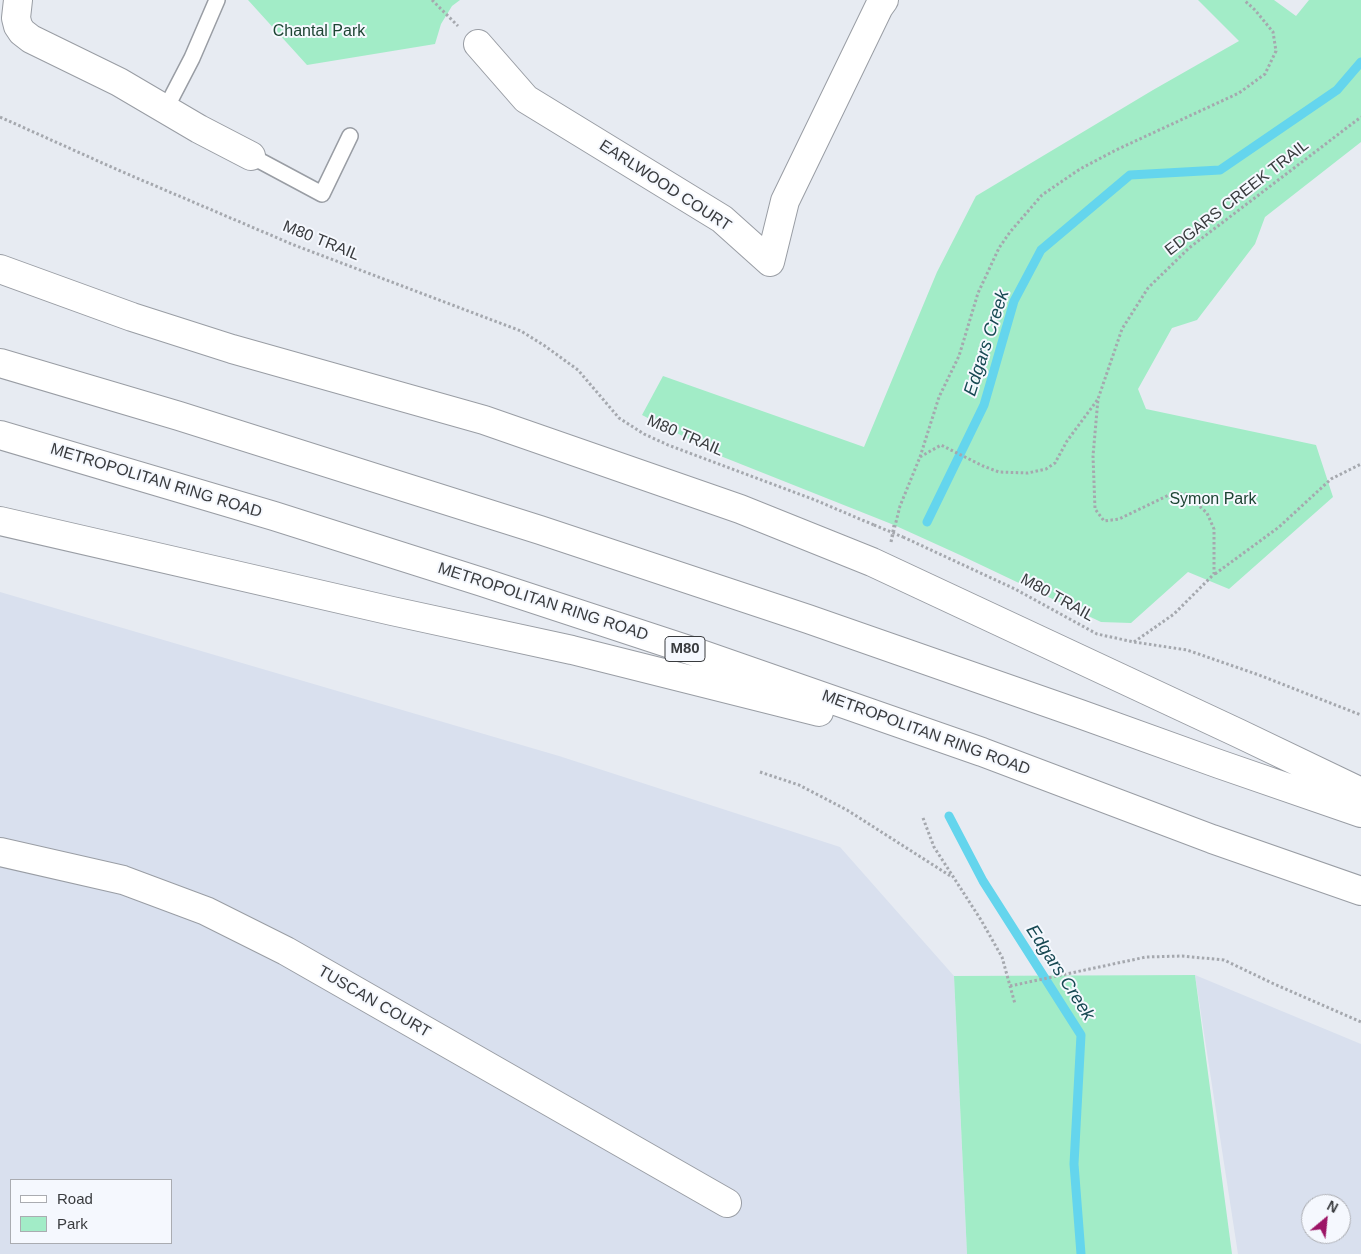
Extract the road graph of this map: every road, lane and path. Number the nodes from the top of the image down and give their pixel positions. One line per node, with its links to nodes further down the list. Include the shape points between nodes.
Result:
1 (18, 0): 7 (main road, via 18,26 31,39 119,82)
2 (217, 0): 7 (lane)
3 (432, 0): 6 (path)
4 (884, 0): 6 (main road, EARLWOOD COURT, via 785,201 770,262 722,219 526,99)
5 (1244, 0): 16 (path, via 1273,32 1276,51 1265,74 1239,93 1080,169 1042,195 999,248 978,294 959,356 939,398)
6 (478, 44)
7 (166, 110): 11 (main road)
8 (0, 117): 21 (path, M80 TRAIL, bridge, via 294,244 521,331 578,370 619,418 644,434 903,537 1015,589 1097,634)
9 (1361, 117): 14 (path, EDGARS CREEK TRAIL, via 1189,248 1148,288 1122,329)
10 (350, 136): 11 (lane, via 322,194)
11 (251, 156)
12 (0, 269): 25 (main road, via 232,349 484,420 740,509 872,562)
13 (0, 363): 26 (main road, via 540,530 808,619)
14 (1098, 399): 16 (path, via 1055,463 1046,469 1028,473 999,472 941,445); 20 (path, EDGARS CREEK TRAIL, via 1093,456 1095,509 1104,521 1119,519 1171,494 1186,494 1207,513 1214,529)
15 (0, 435): 23 (main road, METROPOLITAN RING ROAD / M80, via 463,576 702,654)
16 (920, 457): 19 (path, via 900,506 890,545)
17 (1361, 464): 20 (path, via 1331,479 1279,527)
18 (0, 521): 23 (main road, via 572,650)
19 (894, 526)
20 (1214, 574): 21 (path, via 1174,614)
21 (1134, 642): 22 (path, M80 TRAIL, via 1187,650 1259,674)
22 (1361, 715)
23 (982, 752): 30 (main road, METROPOLITAN RING ROAD / M80)
24 (760, 772): 29 (path, via 799,785 847,810)
25 (1361, 792)
26 (1361, 813)
27 (922, 818): 29 (path)
28 (0, 852): 34 (main road, TUSCAN COURT, via 123,880 206,911 286,952)
29 (952, 877): 31 (path, via 1002,957)
30 (1361, 891)
31 (1010, 986): 32 (path); 33 (path, via 1146,956 1224,960)
32 (1016, 1004)
33 (1361, 1022)
34 (727, 1203)

